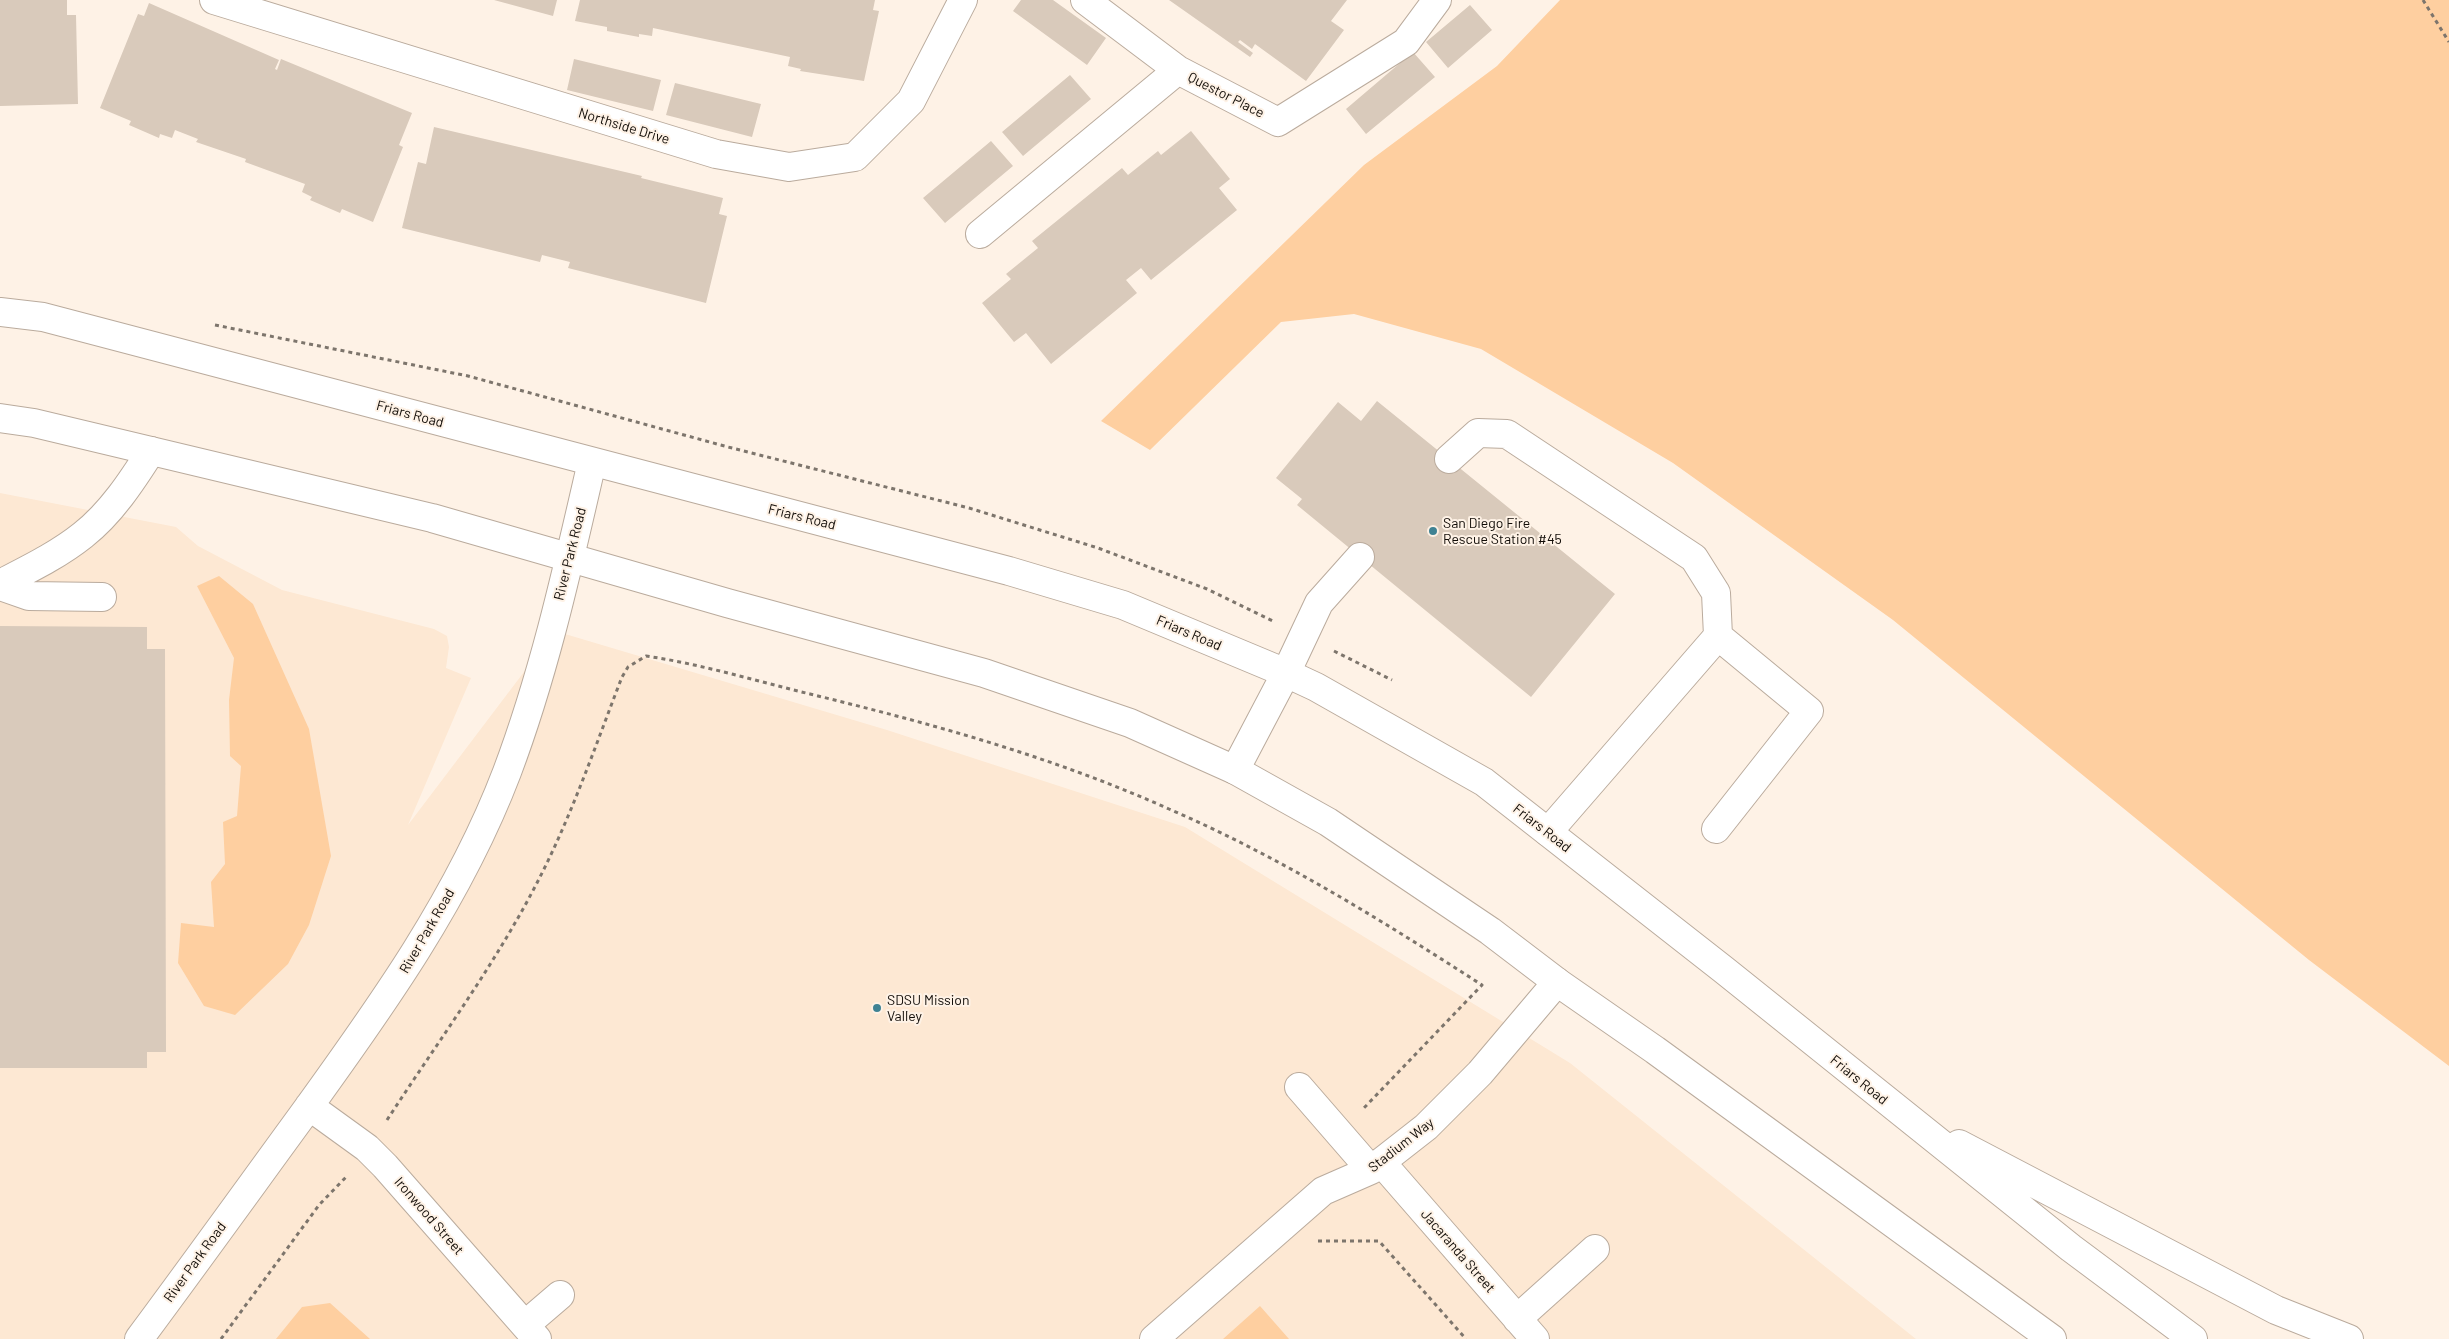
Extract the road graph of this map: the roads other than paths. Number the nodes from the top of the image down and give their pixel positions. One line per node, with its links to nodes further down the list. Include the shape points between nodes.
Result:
1 (214, 0): 2 (main road, Northside Drive, via 716,154 789,168 855,157 911,101)
2 (963, 0)
3 (1085, 0): 5 (main road, Questor Place)
4 (1437, 0): 5 (main road, Questor Place, via 1406,42 1278,122)
5 (1178, 70): 6 (main road)
6 (980, 234)
7 (0, 312): 11 (main road, Friars Road, via 43,317)
8 (0, 418): 9 (main road)
9 (151, 451): 13 (main road, via 432,518); 14 (main road, via 127,489 84,534 45,561)
10 (1450, 459): 16 (main road, via 1478,433 1507,434 1694,558 1716,593)
11 (592, 462): 13 (main road, River Park Road); 17 (main road, Friars Road, via 1009,570 1123,606)
12 (1360, 557): 17 (main road, via 1319,603)
13 (570, 558): 18 (main road, via 984,673 1130,722); 23 (main road, River Park Road, via 540,675 506,773 475,844 443,907 409,963)
14 (0, 585): 15 (main road, via 29,596)
15 (102, 597)
16 (1718, 636): 19 (main road, via 1809,711); 20 (main road)
17 (1286, 673): 18 (main road); 20 (main road, Friars Road, via 1484,782)
18 (1234, 770): 21 (main road, via 1328,822 1490,931)
19 (1716, 828)
20 (1548, 832): 24 (main road, Friars Road)
21 (1556, 982): 25 (main road, Stadium Way, via 1449,1106); 33 (main road, via 1655,1050)
22 (1299, 1087): 25 (main road, Jacaranda Street, via 1338,1132)
23 (309, 1106): 29 (main road, Ironwood Street, via 367,1148 385,1166); 30 (main road, River Park Road)
24 (1900, 1113): 34 (main road, Friars Road); 35 (main road, via 2276,1310)
25 (1376, 1166): 28 (main road, Jacaranda Street); 31 (main road, Stadium Way, via 1323,1191)
26 (1594, 1249): 28 (main road)
27 (560, 1294): 29 (main road)
28 (1517, 1319): 32 (main road, Jacaranda Street)
29 (531, 1332)
30 (139, 1339)
31 (1154, 1339)
32 (1535, 1339)
33 (2052, 1339)
34 (2193, 1339)
35 (2349, 1339)

